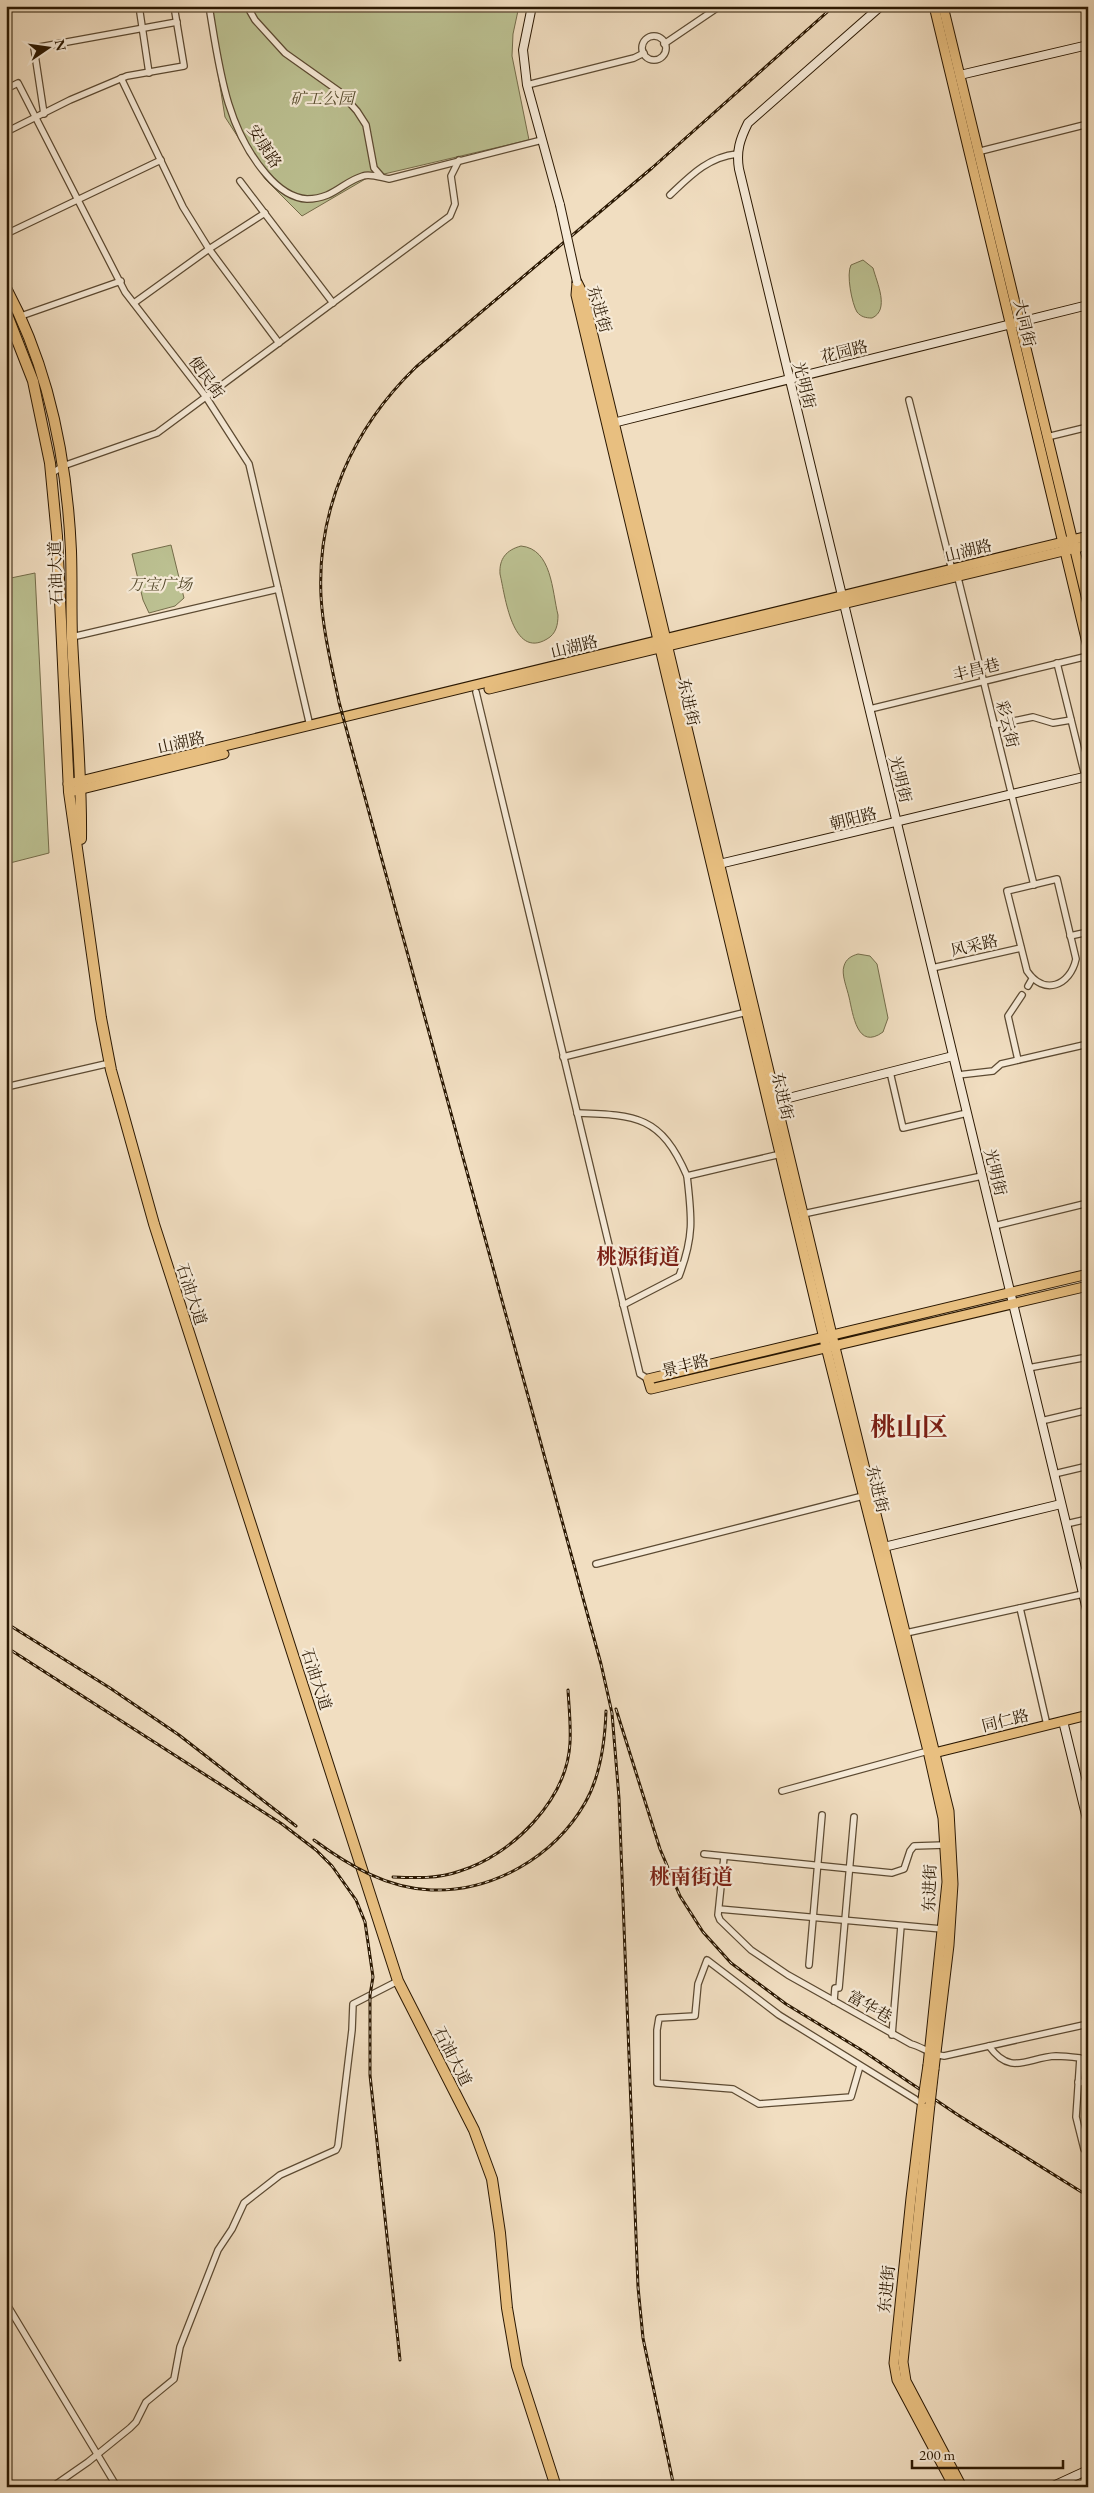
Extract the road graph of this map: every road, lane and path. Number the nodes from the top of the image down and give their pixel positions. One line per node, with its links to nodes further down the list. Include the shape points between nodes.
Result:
1 (139, 6): 11 (street)
2 (174, 6): 10 (street)
3 (209, 6): 30 (street, 安康路, via 228,106 240,136 261,169 284,192 318,199)
4 (247, 6): 29 (street, via 255,20 285,53 340,92 357,111 366,125)
5 (532, 6): 18 (main road, via 522,50)
6 (720, 6): 12 (street)
7 (881, 6): 26 (main road, via 748,123)
8 (934, 6): 47 (main road, 大同街)
9 (943, 6): 16 (main road, 大同街)
10 (177, 22): 11 (street); 15 (street, via 184,66)
11 (142, 28): 15 (street); 20 (street, via 34,48)
12 (664, 44): 14 (street, via 658,37 650,37 643,46); 14 (street, via 666,50 660,59 652,60)
13 (1088, 45): 16 (main road)
14 (644, 53): 18 (street)
15 (150, 73): 17 (street)
16 (960, 75): 25 (main road, 大同街)
17 (121, 78): 20 (street); 27 (street)
18 (527, 85): 24 (main road)
19 (6, 89): 21 (street, 便民街, via 18,83)
20 (44, 114): 21 (street)
21 (36, 117): 23 (street); 34 (street, 便民街)
22 (1088, 124): 25 (street)
23 (6, 132)
24 (542, 140): 28 (street); 39 (main road, bridge)
25 (977, 152): 46 (main road, 大同街)
26 (737, 154): 33 (street, via 723,155 696,169); 49 (main road, 光明街)
27 (161, 160): 34 (street); 37 (street, via 183,207)
28 (459, 160): 31 (street); 41 (street, via 450,176 455,204 450,216)
29 (374, 168): 30 (street, 安康路); 31 (street)
30 (364, 175): 31 (street)
31 (382, 178)
32 (240, 182): 35 (street)
33 (670, 195)
34 (78, 200): 36 (street); 38 (street, 便民街)
35 (265, 213): 37 (street); 41 (street)
36 (6, 234)
37 (209, 249): 42 (street); 48 (street)
38 (121, 281): 42 (street, 便民街); 45 (street)
39 (577, 282): 52 (main road, 东进街)
40 (6, 288): 45 (highway, 石油大道)
41 (333, 302): 48 (street)
42 (134, 304): 50 (street, 便民街)
43 (1088, 305): 46 (main road, 花园路)
44 (6, 312): 56 (highway, 石油大道, via 33,381)
45 (21, 316): 55 (highway, 石油大道, via 56,426)
46 (1019, 322): 47 (main road, 花园路); 54 (main road, 大同街)
47 (1009, 324): 49 (main road, 花园路); 60 (main road, 大同街)
48 (279, 343): 50 (street)
49 (790, 379): 52 (main road, 花园路); 63 (main road, 光明街)
50 (206, 397): 55 (street, via 156,434); 62 (street, 便民街, via 249,464)
51 (910, 400): 61 (street, 彩云街)
52 (610, 423): 66 (main road, 东进街)
53 (1088, 427): 54 (street)
54 (1047, 437): 58 (main road, 大同街)
55 (63, 466): 56 (street); 65 (highway, 石油大道, via 71,550)
56 (51, 474): 78 (highway, 石油大道)
57 (1088, 536): 58 (main road, 山湖路)
58 (1074, 544): 59 (main road, 山湖路); 60 (main road, 山湖路); 64 (main road, 大同街)
59 (1088, 545)
60 (1063, 546): 61 (main road, 山湖路); 67 (main road, 大同街)
61 (955, 572): 63 (main road, 山湖路); 70 (street, 彩云街)
62 (278, 589): 65 (street); 75 (street, 便民街)
63 (844, 600): 66 (main road, 山湖路); 72 (main road, 光明街)
64 (1088, 604)
65 (72, 637): 77 (highway, 石油大道)
66 (663, 643): 71 (main road, 山湖路); 75 (main road, 山湖路); 81 (main road, 东进街)
67 (1088, 647)
68 (1088, 656): 69 (street, 丰昌巷)
69 (1057, 664): 70 (street, 丰昌巷); 73 (street)
70 (984, 681): 72 (street, 丰昌巷); 74 (street, 彩云街)
71 (476, 692): 77 (main road, 山湖路); 94 (street)
72 (870, 709): 80 (main road, 光明街)
73 (1071, 720): 74 (street, via 1054,724 1033,717); 76 (street)
74 (994, 725): 79 (street, 彩云街)
75 (310, 727): 77 (main road, 山湖路)
76 (1086, 776): 79 (main road, 朝阳路)
77 (80, 785): 78 (main road, 山湖路); 82 (highway, 石油大道)
78 (69, 788): 82 (highway, 石油大道)
79 (1011, 794): 80 (main road, 朝阳路); 83 (street, 彩云街)
80 (897, 822): 81 (main road, 朝阳路); 87 (main road, 光明街)
81 (716, 865): 91 (main road, 东进街); 100 (main road, 东进街)
82 (81, 867): 96 (highway, 石油大道, via 99,1008)
83 (1034, 885): 85 (street, via 1057,879); 86 (street, via 1007,891)
84 (1088, 932): 85 (street)
85 (1070, 936): 88 (street, via 1076,959 1068,979 1049,985)
86 (1021, 948): 87 (street, 风采路); 88 (street)
87 (932, 968): 93 (main road, 光明街)
88 (1032, 979): 89 (street)
89 (1028, 986)
90 (1022, 995): 95 (street, via 1008,1016)
91 (747, 1012): 94 (street); 103 (main road, 东进街)
92 (1088, 1044): 95 (street)
93 (953, 1056): 97 (main road); 98 (main road, 光明街)
94 (563, 1057): 101 (street)
95 (1018, 1060): 98 (street, via 1001,1064 992,1071)
96 (110, 1063): 99 (street); 153 (highway, 石油大道, via 154,1224)
97 (890, 1072): 100 (main road); 102 (street, via 903,1128)
98 (958, 1075): 102 (main road, 光明街)
99 (6, 1086)
100 (776, 1101): 107 (main road, 东进街)
101 (577, 1112): 104 (street, via 624,1115 656,1129 671,1143); 112 (street)
102 (967, 1113): 105 (main road, 光明街)
103 (781, 1154): 104 (street); 113 (main road, 东进街)
104 (687, 1176): 112 (street, via 691,1236 679,1276)
105 (982, 1176): 107 (street); 108 (main road, 光明街)
106 (1088, 1203): 108 (street)
107 (803, 1214): 113 (main road, 东进街)
108 (994, 1226): 111 (main road, 光明街)
109 (1088, 1274): 111 (main road, 景丰路)
110 (1088, 1286): 111 (main road, 景丰路)
111 (1012, 1298): 113 (main road, 景丰路); 115 (main road, 光明街)
112 (623, 1305): 116 (street, via 640,1374)
113 (829, 1341): 116 (main road, 景丰路); 121 (main road, 东进街)
114 (1088, 1357): 115 (street)
115 (1028, 1368): 118 (main road, 光明街)
116 (648, 1379)
117 (1088, 1410): 118 (street)
118 (1041, 1421): 120 (main road, 光明街)
119 (1088, 1466): 120 (street)
120 (1054, 1474): 122 (main road, 光明街)
121 (868, 1494): 125 (main road, 东进街); 126 (street); 137 (main road, 东进街)
122 (1061, 1504): 124 (main road, 光明街); 125 (main road)
123 (1088, 1519): 124 (street)
124 (1066, 1524): 128 (main road, 光明街)
125 (884, 1547): 132 (main road, 东进街)
126 (596, 1564)
127 (1088, 1571): 128 (street)
128 (1078, 1573): 129 (main road, 光明街)
129 (1083, 1594): 130 (street); 131 (main road, 光明街)
130 (1020, 1608): 132 (street); 136 (street)
131 (1088, 1614)
132 (906, 1633): 137 (main road, 东进街)
133 (1088, 1715): 135 (main road, 同仁路)
134 (1088, 1719): 135 (main road, 同仁路)
135 (1063, 1723): 136 (main road, 同仁路); 137 (main road, 同仁路); 141 (main road)
136 (1047, 1725): 137 (main road, 同仁路)
137 (932, 1754): 138 (street); 142 (main road, 东进街); 158 (main road, 东进街, via 949,1811 953,1884 949,1945)
138 (782, 1791)
139 (822, 1816): 145 (street)
140 (854, 1817): 146 (street)
141 (1088, 1823)
142 (945, 1845): 146 (street, via 914,1846 907,1864 899,1872); 151 (main road, 东进街, via 947,1882)
143 (704, 1854): 144 (street)
144 (724, 1857): 145 (street); 147 (street)
145 (818, 1866): 146 (street); 148 (street)
146 (849, 1868): 149 (street)
147 (719, 1909): 148 (street); 154 (street, 富华巷, via 720,1920 751,1950)
148 (813, 1918): 149 (street); 152 (street)
149 (845, 1921): 150 (street); 154 (street, via 839,1988 836,1988)
150 (901, 1926): 151 (street); 156 (street)
151 (942, 1929): 158 (main road, 东进街)
152 (809, 1966)
153 (398, 1981): 165 (street, via 353,2004 336,2150 280,2175 244,2203 218,2250 180,2347 174,2379 146,2402 130,2428); 170 (highway, 石油大道, via 474,2130 492,2179 517,2366)
154 (834, 2001): 156 (street, 富华巷)
155 (1088, 2024): 157 (street)
156 (892, 2034): 158 (street, 富华巷)
157 (989, 2046): 158 (street, via 944,2056); 160 (street, via 1008,2063 1022,2064 1055,2056 1080,2058)
158 (933, 2053): 162 (main road, 东进街, bridge)
159 (860, 2066): 159 (street, via 779,2014 707,1960 698,1984 695,2016 659,2018 657,2084 733,2089 759,2104 852,2097); 162 (street)
160 (1078, 2082): 161 (street); 163 (street, via 1076,2117)
161 (1088, 2083)
162 (925, 2102): 167 (main road, 东进街, via 903,2362 906,2381)
163 (1084, 2149)
164 (6, 2303): 165 (street)
165 (96, 2455): 168 (street); 169 (street)
166 (1088, 2470): 171 (main road)
167 (954, 2486)
168 (52, 2487)
169 (117, 2487)
170 (556, 2487)
171 (1051, 2487)

